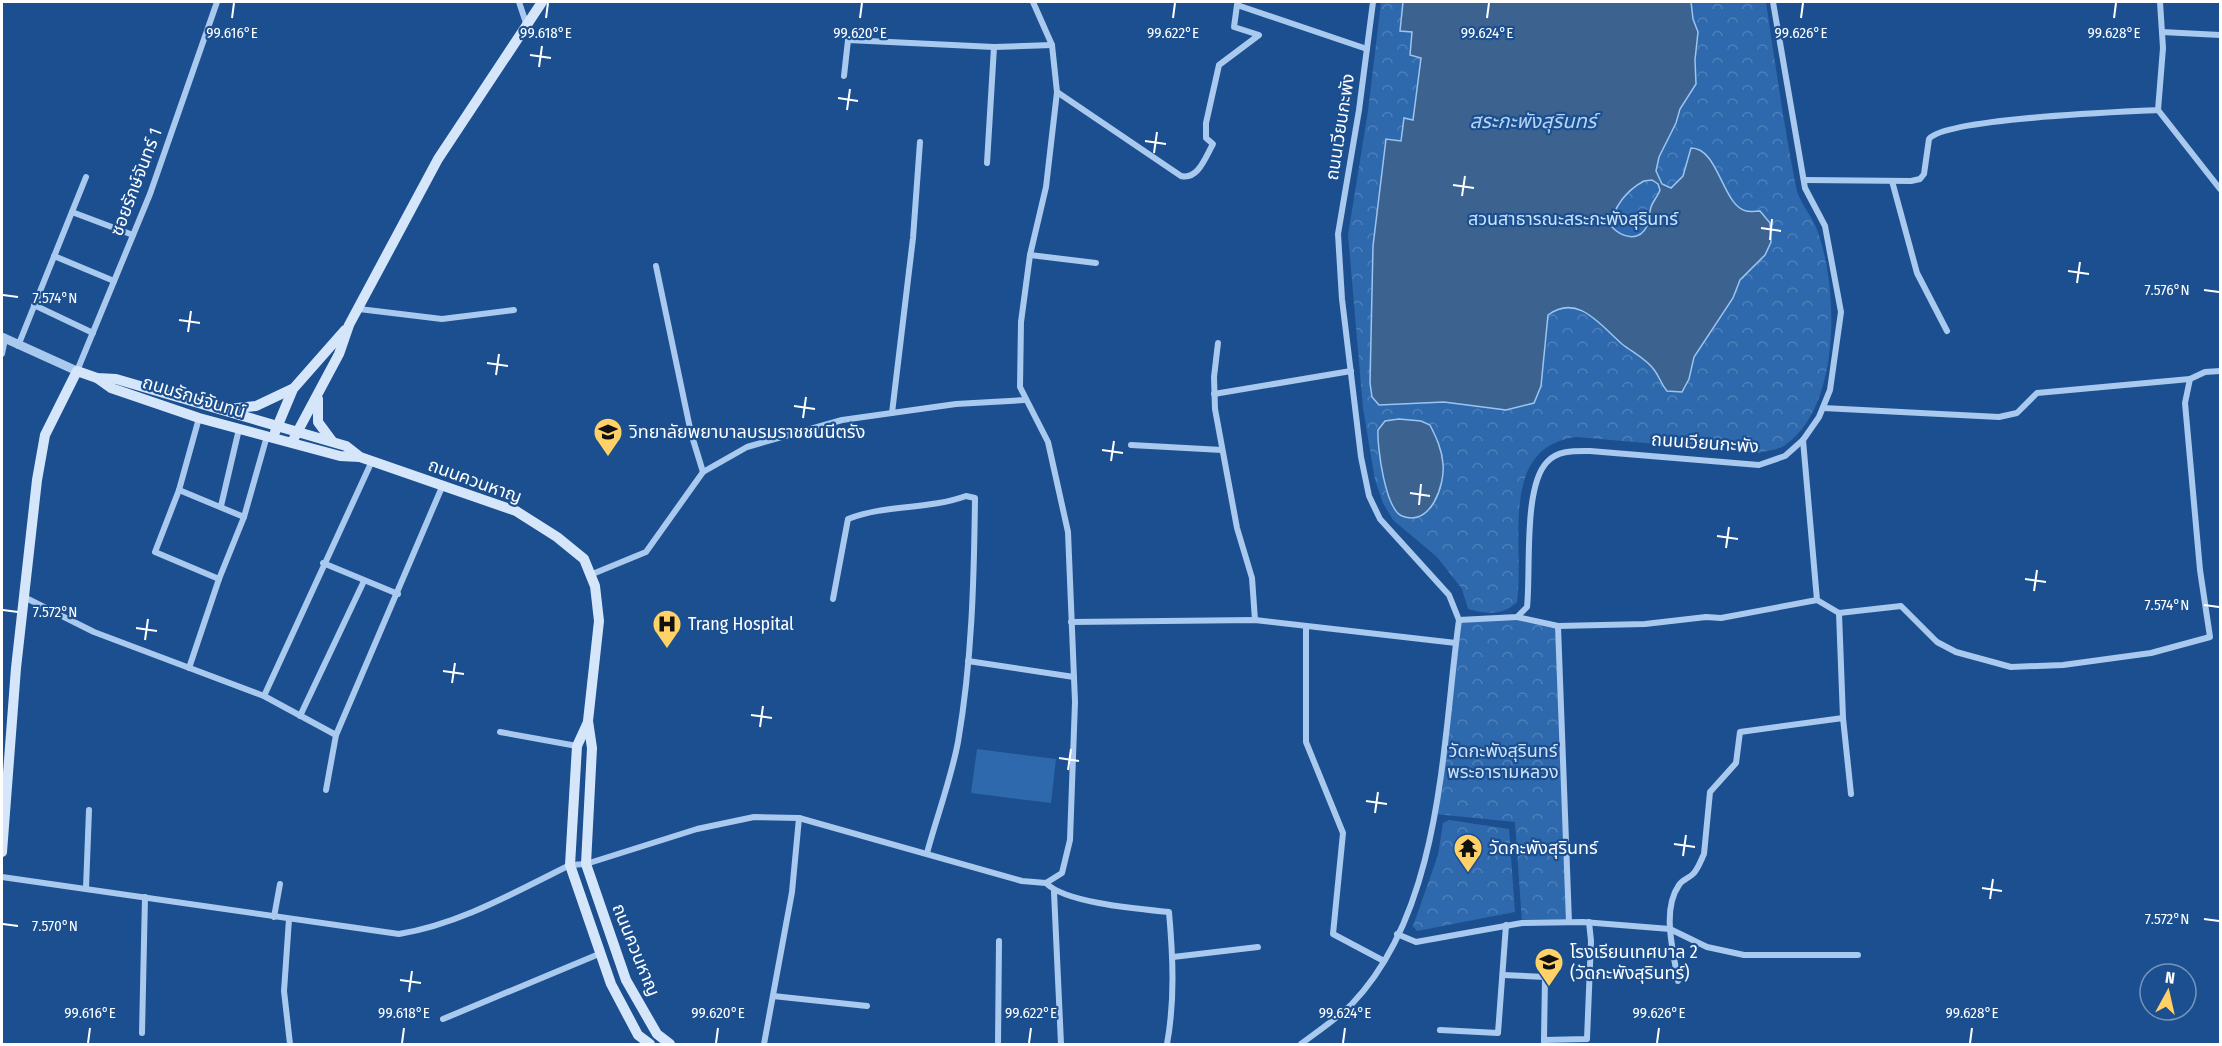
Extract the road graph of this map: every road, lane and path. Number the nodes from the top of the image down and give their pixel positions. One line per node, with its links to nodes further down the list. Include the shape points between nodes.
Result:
1 (216, 2): 25 (street, ซอยรักษ์จันทร์ 1)
2 (519, 2): 9 (street)
3 (542, 2): 9 (main road)
4 (1033, 2): 12 (street)
5 (1373, 2): 14 (street, ถนนเวียนกะพัง)
6 (1773, 2): 21 (street, ถนนเวียนกะพัง)
7 (2160, 2): 10 (street)
8 (1237, 3): 14 (street); 16 (street, via 1234,27 1259,35 1219,65 1206,123 1206,138 1213,144 1194,176 1181,176)
9 (527, 26): 32 (main road, via 438,159)
10 (2162, 32): 11 (street); 17 (street)
11 (2220, 34)
12 (1052, 45): 13 (street); 16 (street)
13 (994, 47): 15 (street, via 848,40); 19 (street)
14 (1367, 50): 42 (street, ถนนเวียนกะพัง, via 1338,234)
15 (844, 76)
16 (1058, 92): 26 (street, via 1046,187)
17 (2158, 110): 22 (street, via 1974,124 1937,132 1929,139 1920,179); 23 (street)
18 (920, 142): 52 (street)
19 (987, 163)
20 (86, 177): 24 (street)
21 (1804, 180): 22 (street); 51 (street, ถนนเวียนกะพัง, via 1809,200 1825,226 1841,312 1830,390)
22 (1892, 181): 35 (street, via 1917,273)
23 (2220, 189)
24 (72, 212): 25 (street); 27 (street)
25 (133, 235): 30 (street, ซอยรักษ์จันทร์ 1)
26 (1030, 255): 28 (street); 49 (street, via 1021,322 1020,387)
27 (54, 256): 30 (street); 31 (street)
28 (1096, 263)
29 (656, 267): 65 (street)
30 (114, 281): 36 (street, ซอยรักษ์จันทร์ 1)
31 (34, 305): 36 (street); 39 (street)
32 (359, 309): 33 (street, via 442,320); 34 (main road)
33 (514, 310)
34 (349, 325): 46 (main road); 48 (main road)
35 (1947, 330)
36 (93, 333): 41 (street, ซอยรักษ์จันทร์ 1)
37 (3, 338): 39 (street); 40 (street)
38 (1218, 343): 47 (street)
39 (18, 346): 41 (street)
40 (2, 354)
41 (77, 371): 44 (main road, ถนนรักษ์จันทน์); 75 (main road, via 45,435)
42 (1351, 371): 47 (street); 81 (street, ถนนเวียนกะพัง, via 1369,496 1392,536 1449,595)
43 (2220, 371): 45 (street)
44 (97, 378): 50 (main road, ถนนรักษ์จันทน์, via 116,379); 53 (main road, ถนนรักษ์จันทน์, via 111,388)
45 (2190, 379): 51 (street, via 2037,393 2017,413 1999,417); 78 (street, via 2185,403 2210,637 2151,653 2012,667 1956,652 1937,642 1901,606)
46 (293, 389): 50 (main road, via 256,406 237,410); 54 (main road)
47 (1214, 394): 62 (street)
48 (318, 395): 56 (main road); 60 (main road, via 318,422)
49 (1025, 400): 52 (street); 82 (street, via 1048,442 1059,481 1068,532)
50 (213, 408): 54 (main road, ถนนรักษ์จันทน์)
51 (1823, 408): 58 (street, ถนนเวียนกะพัง)
52 (892, 413): 65 (street, via 790,433 747,447)
53 (199, 418): 55 (main road, ถนนรักษ์จันทน์); 67 (street)
54 (276, 425): 56 (main road, ถนนควนหาญ); 57 (main road)
55 (239, 429): 57 (main road, ถนนรักษ์จันทน์); 68 (street)
56 (296, 431): 59 (main road); 60 (main road, ถนนควนหาญ)
57 (270, 436): 59 (main road, ถนนควนหาญ); 69 (street)
58 (1803, 440): 77 (street); 79 (street, ถนนเวียนกะพัง, via 1785,456 1759,465 1590,451 1566,451 1547,461 1535,480 1527,607)
59 (292, 442): 63 (main road, ถนนควนหาญ, via 340,456)
60 (334, 442): 63 (main road, ถนนควนหาญ)
61 (1131, 445): 62 (street)
62 (1222, 450): 80 (street, via 1237,528 1252,578)
63 (360, 457): 64 (main road, ถนนควนหาญ)
64 (372, 461): 66 (main road, ถนนควนหาญ); 70 (street)
65 (703, 472): 71 (street, via 646,552)
66 (442, 487): 71 (main road, ถนนควนหาญ, via 516,511 584,559); 74 (street)
67 (179, 490): 68 (street); 72 (street, via 155,552)
68 (221, 506): 69 (street)
69 (244, 518): 72 (street)
70 (323, 563): 73 (street); 89 (street)
71 (590, 574): 92 (main road, ถนนควนหาญ, via 599,621)
72 (219, 579): 87 (street)
73 (364, 581): 74 (street); 90 (street)
74 (398, 594): 94 (street)
75 (24, 597): 87 (street, via 94,632); 96 (main road)
76 (833, 599): 86 (street, via 848,519 871,510 913,508 966,496 975,498 974,596)
77 (1818, 600): 78 (street); 84 (street, via 1721,618)
78 (1839, 612): 91 (street)
79 (1517, 617): 81 (street); 84 (street)
80 (1255, 620): 82 (street); 83 (street)
81 (1459, 620): 85 (street)
82 (1071, 622): 88 (street)
83 (1306, 626): 85 (street); 123 (street, via 1306,742 1343,833 1333,934)
84 (1558, 626): 113 (street)
85 (1456, 643): 117 (street, via 1435,814 1420,878)
86 (968, 661): 88 (street); 102 (street, via 957,744)
87 (189, 668): 89 (street)
88 (1074, 677): 106 (street, via 1070,840 1062,873)
89 (264, 696): 90 (street)
90 (300, 716): 94 (street)
91 (1844, 718): 98 (street); 116 (street, via 1740,732 1736,763 1710,792 1704,854 1694,873 1680,884 1672,898)
92 (588, 721): 95 (main road, ถนนควนหาญ); 103 (main road, ถนนควนหาญ, via 592,748)
93 (500, 732): 95 (street)
94 (336, 735): 97 (street)
95 (578, 746): 104 (main road, ถนนควนหาญ)
96 (4, 765): 101 (main road)
97 (326, 790)
98 (1851, 794)
99 (89, 810): 108 (street)
100 (799, 818): 102 (street); 103 (street, via 754,817 696,829); 126 (street, via 792,892)
101 (2, 852)
102 (927, 853): 106 (street, via 1022,881)
103 (586, 864): 104 (street); 131 (main road, ถนนควนหาญ, via 627,980)
104 (570, 865): 112 (street, via 469,914 426,930 399,934); 120 (main road, ถนนควนหาญ)
105 (2, 877): 108 (street)
106 (1046, 883): 109 (street)
107 (280, 884): 111 (street)
108 (86, 888): 110 (street)
109 (1054, 892): 122 (street, via 1111,905 1169,912); 139 (street)
110 (145, 897): 111 (street); 130 (street)
111 (274, 917): 112 (street)
112 (290, 919): 134 (street, via 284,991)
113 (1569, 922): 114 (street); 115 (street)
114 (1589, 922): 116 (street); 133 (street, via 1587,1039)
115 (1506, 925): 117 (street, via 1416,942); 124 (street)
116 (1670, 929): 121 (street, via 1707,947 1744,955); 125 (street)
117 (1397, 934): 123 (street)
118 (999, 941): 138 (street)
119 (1258, 947): 122 (street)
120 (599, 954): 128 (street); 132 (main road, ถนนควนหาญ)
121 (1858, 956)
122 (1173, 957): 140 (street)
123 (1382, 960): 141 (street, via 1350,1005)
124 (1503, 975): 129 (street, via 1498,1033); 133 (street, via 1545,977)
125 (1678, 981)
126 (773, 996): 127 (street); 137 (street)
127 (867, 1006)
128 (443, 1019)
129 (1440, 1030)
130 (142, 1033)
131 (659, 1039): 136 (main road)
132 (640, 1040): 135 (main road)
133 (1544, 1042)
134 (291, 1044)
135 (650, 1044)
136 (670, 1044)
137 (764, 1044)
138 (998, 1044)
139 (1061, 1044)
140 (1167, 1044)
141 (1301, 1044)

